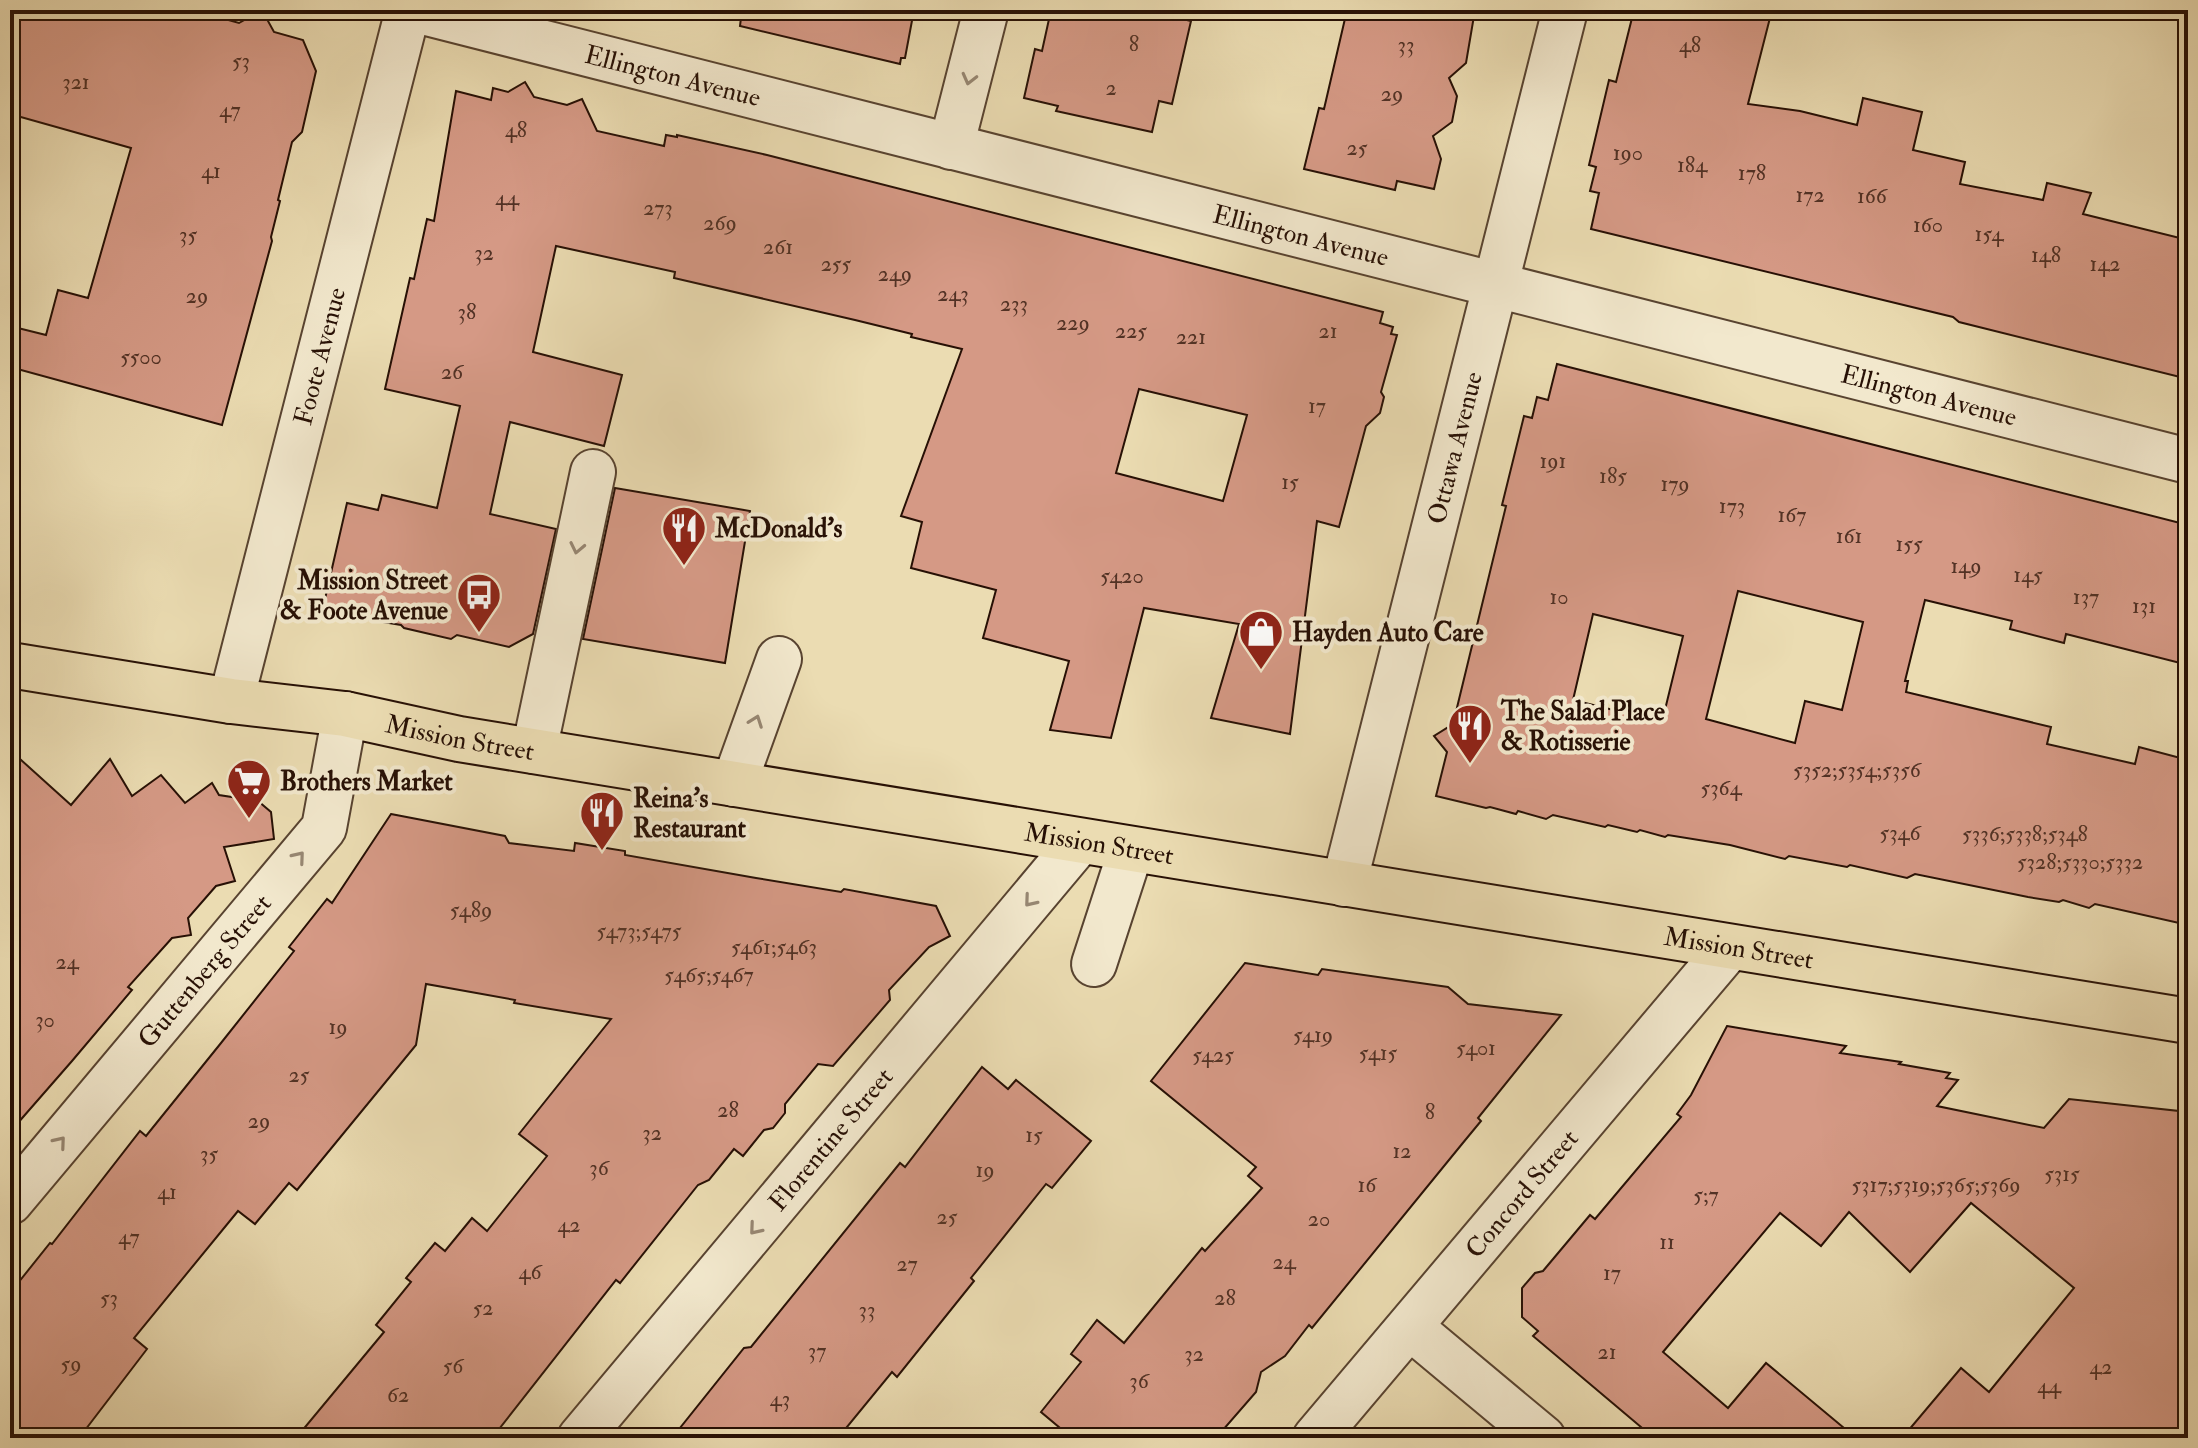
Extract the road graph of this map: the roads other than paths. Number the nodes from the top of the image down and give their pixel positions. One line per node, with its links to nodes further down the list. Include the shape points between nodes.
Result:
1 (408, 10): 11 (street, Foote Avenue)
2 (415, 10): 5 (street, Ellington Avenue)
3 (986, 10): 5 (street, one-way to 5)
4 (1565, 10): 6 (street, Ottawa Avenue)
5 (951, 147): 6 (street, Ellington Avenue)
6 (1495, 285): 7 (street, Ellington Avenue); 17 (street, Ottawa Avenue)
7 (2188, 461)
8 (593, 472): 13 (street, one-way to 13)
9 (779, 659): 14 (street, one-way to 9)
10 (10, 665): 11 (main road, Mission Street)
11 (231, 701): 12 (main road, Mission Street)
12 (345, 714): 13 (main road, Mission Street, via 421,733); 21 (street, Guttenberg Street, one-way to 12, via 324,828)
13 (534, 751): 14 (main road, Mission Street)
14 (734, 784): 15 (main road, Mission Street)
15 (1080, 841): 16 (main road, Mission Street); 23 (street, Florentine Street, one-way to 23)
16 (1131, 850): 17 (main road, Mission Street); 19 (street)
17 (1344, 884): 18 (main road, Mission Street)
18 (1729, 948): 20 (main road, Mission Street); 22 (street, Concord Street)
19 (1094, 964)
20 (2188, 1021)
21 (10, 1202)
22 (1410, 1327): 24 (street, Concord Street); 25 (street)
23 (580, 1438)
24 (1315, 1438)
25 (1543, 1438)

